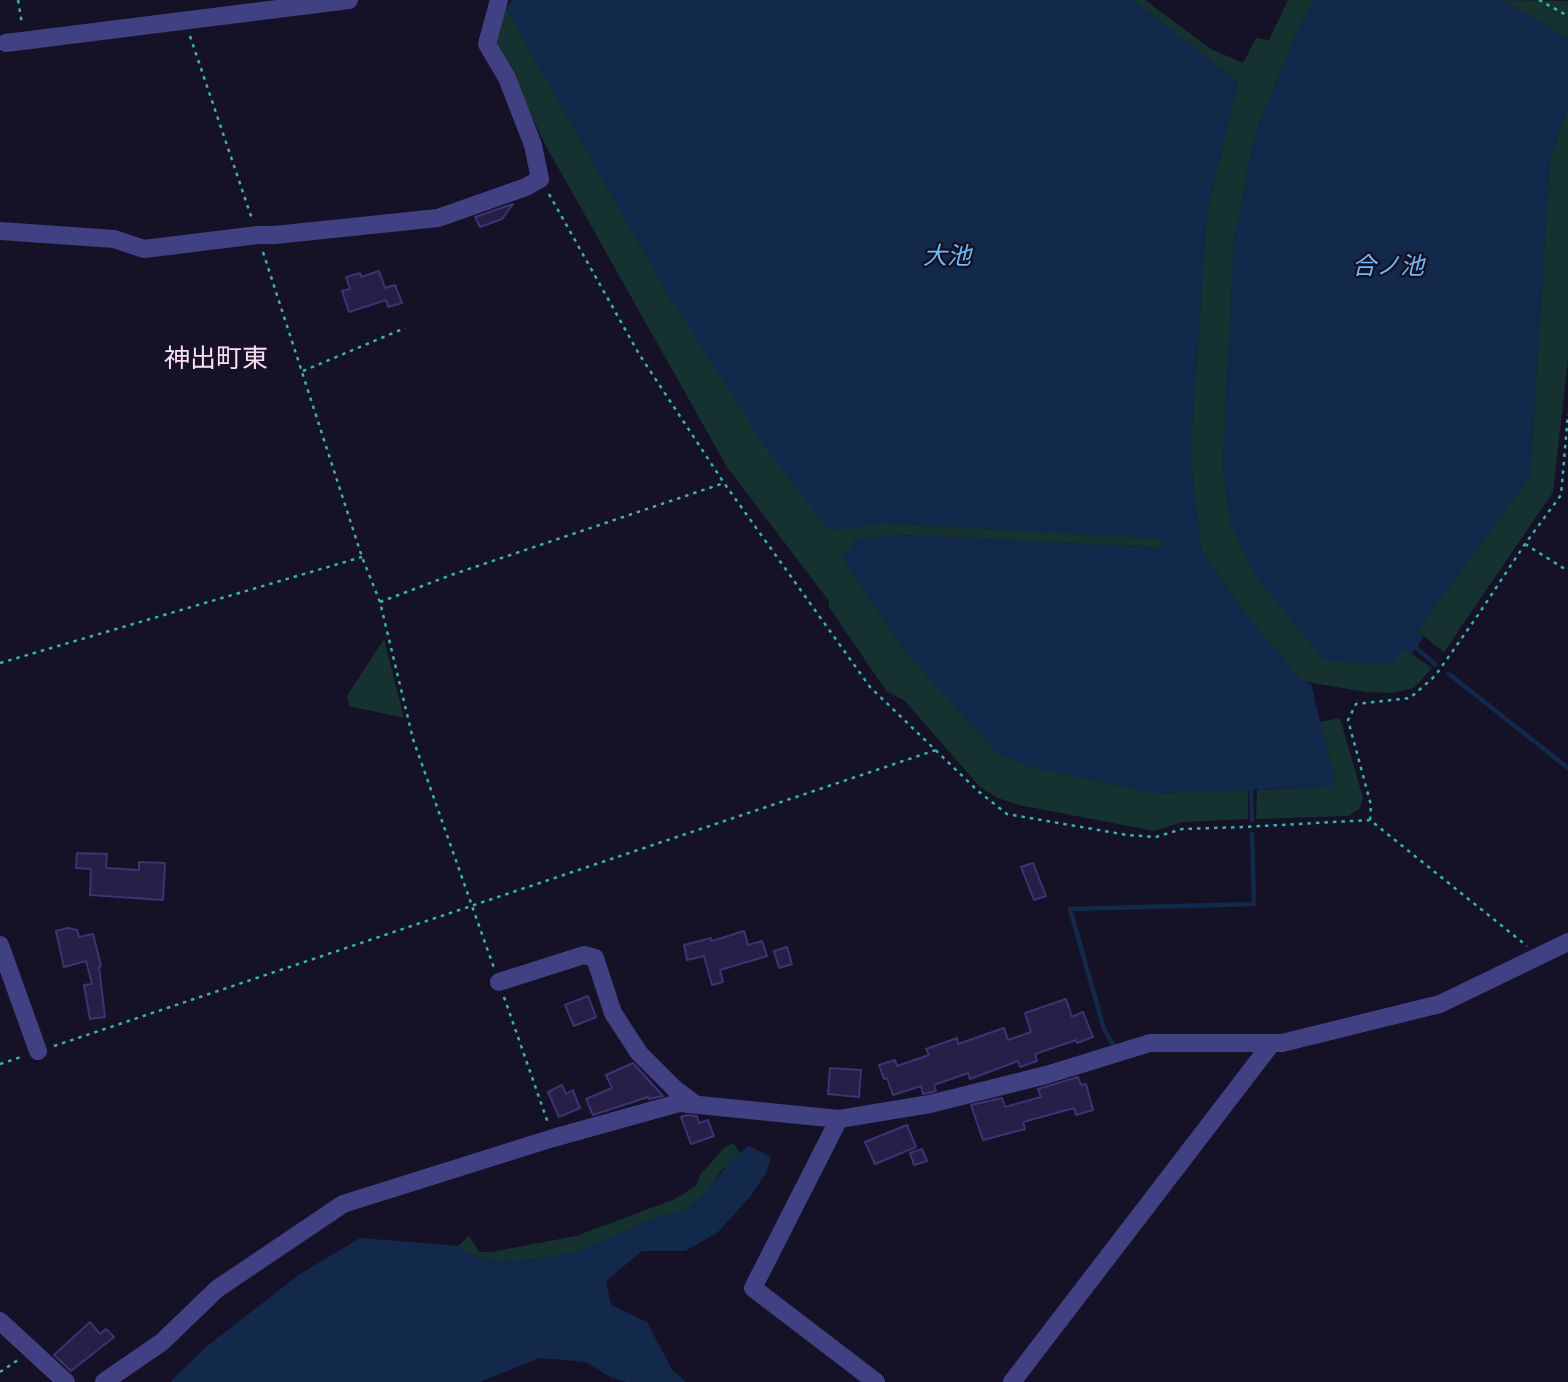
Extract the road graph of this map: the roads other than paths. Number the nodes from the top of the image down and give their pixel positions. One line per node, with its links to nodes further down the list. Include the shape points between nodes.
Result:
1 (349, 0): 3 (street)
2 (499, 0): 4 (street, via 487,44 507,78 533,145 540,178 526,187 438,218 144,250 114,239)
3 (15, 42)
4 (0, 231)
5 (1568, 942): 8 (street, via 1440,1004)
6 (0, 945): 9 (street)
7 (499, 982): 10 (street, via 584,954 595,958 612,1013 639,1054)
8 (1272, 1043): 11 (street, via 1150,1043 930,1104); 16 (street)
9 (38, 1051)
10 (695, 1104): 11 (street); 14 (street, via 679,1103 553,1138 343,1204 217,1289 162,1342)
11 (839, 1119): 15 (street, via 753,1288)
12 (0, 1321): 13 (street)
13 (66, 1382)
14 (104, 1382)
15 (876, 1382)
16 (1012, 1382)

